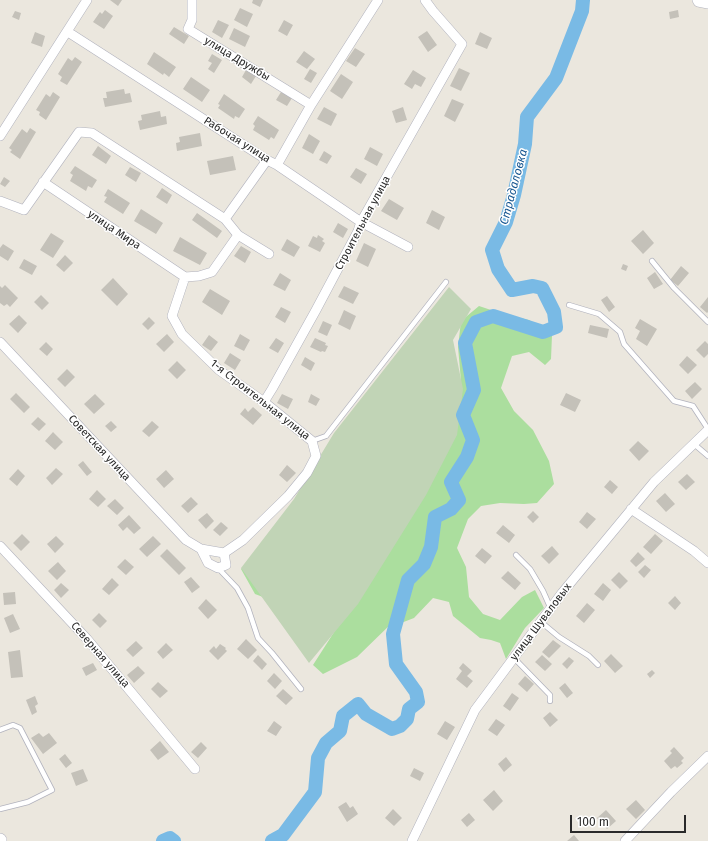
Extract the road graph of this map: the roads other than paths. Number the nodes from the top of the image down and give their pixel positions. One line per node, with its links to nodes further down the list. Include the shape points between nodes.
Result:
1 (87, 0): 7 (street)
2 (192, 0): 8 (street, улица Дружбы, via 192,20 188,29)
3 (378, 0): 8 (street)
4 (425, 0): 15 (street, Строительная улица, via 462,44)
5 (697, 0): 6 (street)
6 (708, 4)
7 (68, 32): 9 (street); 10 (street, Рабочая улица)
8 (311, 105): 11 (street)
9 (0, 136)
10 (267, 160): 11 (street, Рабочая улица); 14 (street)
11 (277, 165): 15 (street, Рабочая улица)
12 (44, 182): 13 (street, via 24,210); 14 (street, via 79,132 92,133); 20 (street, улица Мира)
13 (0, 201)
14 (225, 219): 16 (street)
15 (361, 222): 17 (street, Рабочая улица); 25 (street, Строительная улица, via 316,310)
16 (238, 235): 18 (street); 20 (street, via 212,272)
17 (408, 247)
18 (269, 254)
19 (652, 261): 23 (lane, via 674,288)
20 (185, 277): 25 (street, 1-я Строительная улица, via 172,316 182,334 220,370)
21 (446, 282): 27 (lane, via 326,436)
22 (569, 305): 26 (lane, via 599,314 620,332 624,344 674,401 693,406)
23 (708, 322)
24 (0, 342): 32 (street, Советская улица, via 186,540)
25 (264, 402): 27 (street, 1-я Строительная улица)
26 (708, 430): 28 (street, улица Шуваловых)
27 (312, 441): 33 (street, via 316,456 307,473 263,521 243,540)
28 (694, 444): 29 (lane); 30 (street, улица Шуваловых, via 654,482)
29 (708, 456)
30 (631, 509): 35 (street); 37 (street, улица Шуваловых)
31 (0, 546): 45 (street, Северная улица, via 88,639)
32 (201, 549): 33 (street, Советская улица); 36 (street, Советская улица, via 208,563)
33 (224, 553): 36 (street, via 226,565)
34 (516, 555): 37 (lane, via 530,569)
35 (708, 563)
36 (218, 568): 41 (lane, via 237,588 248,608 258,638)
37 (551, 609): 38 (street, улица Шуваловых)
38 (541, 622): 39 (street, улица Шуваловых); 40 (lane)
39 (514, 658): 42 (lane, via 550,695); 47 (street, улица Шуваловых, via 475,710)
40 (598, 665)
41 (300, 688)
42 (550, 701)
43 (0, 730): 46 (lane, via 13,725 20,728 52,790 28,802)
44 (708, 756): 48 (street)
45 (195, 769)
46 (0, 809)
47 (412, 841)
48 (625, 841)

